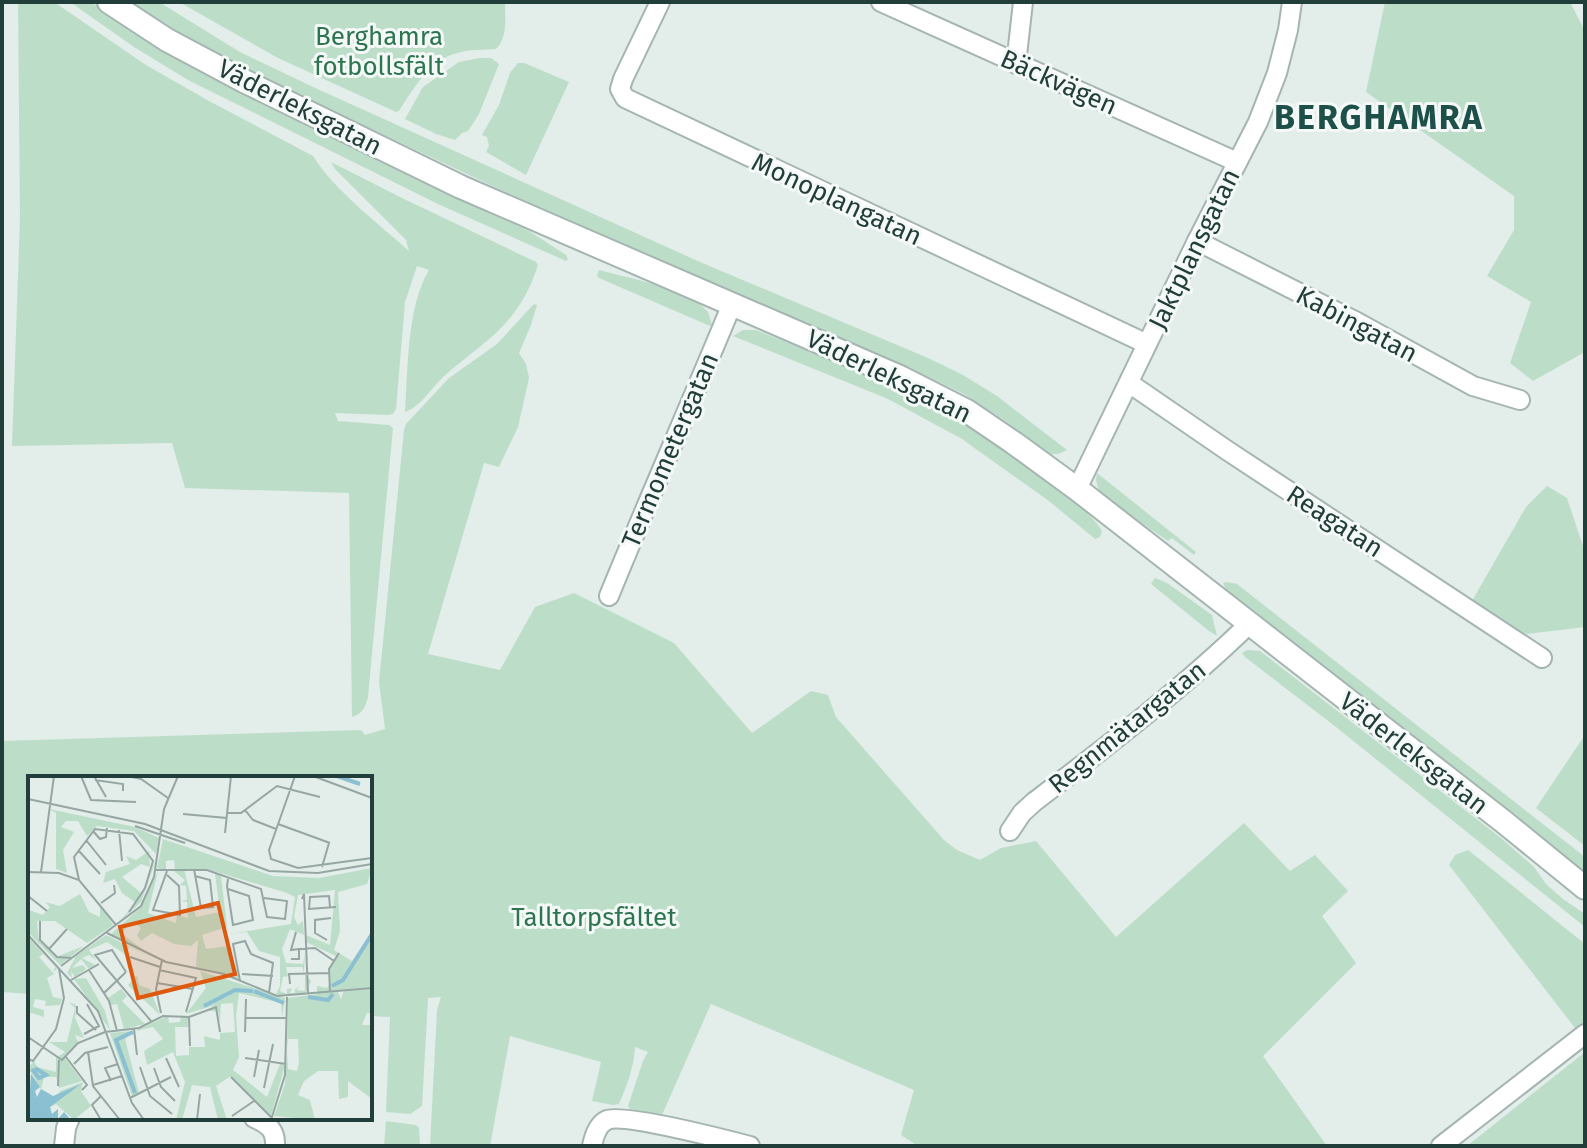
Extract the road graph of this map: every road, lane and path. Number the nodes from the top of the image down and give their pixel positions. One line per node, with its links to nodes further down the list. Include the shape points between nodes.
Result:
1 (109, 2): 9 (street, Väderleksgatan, via 244,81 461,187)
2 (660, 2): 10 (street, Monoplangatan, via 623,79 620,89 625,98)
3 (881, 2): 6 (street, Bäckvägen)
4 (1023, 2): 6 (street)
5 (1292, 2): 7 (street, Jaktplansgatan, via 1277,73)
6 (1016, 64): 7 (street, Bäckvägen)
7 (1237, 162): 8 (street, Jaktplansgatan)
8 (1197, 241): 10 (street, Jaktplansgatan); 12 (street, Kabingatan, via 1473,386)
9 (732, 304): 13 (street, Väderleksgatan, via 967,411); 14 (street, Termometergatan)
10 (1147, 344): 11 (street, Jaktplansgatan)
11 (1129, 383): 13 (street, Jaktplansgatan); 16 (street, Reagatan)
12 (1520, 400)
13 (1077, 489): 15 (street, Väderleksgatan)
14 (609, 596)
15 (1248, 625): 17 (street, Regnmätargatan, via 1034,802); 18 (street, Väderleksgatan)
16 (1542, 658)
17 (1010, 831)
18 (1585, 888)
19 (1585, 1034): 24 (street)
20 (258, 1120): 21 (street, via 268,1125)
21 (274, 1139)
22 (592, 1146): 23 (street, via 604,1121 620,1117)
23 (750, 1146)
24 (1441, 1146)

